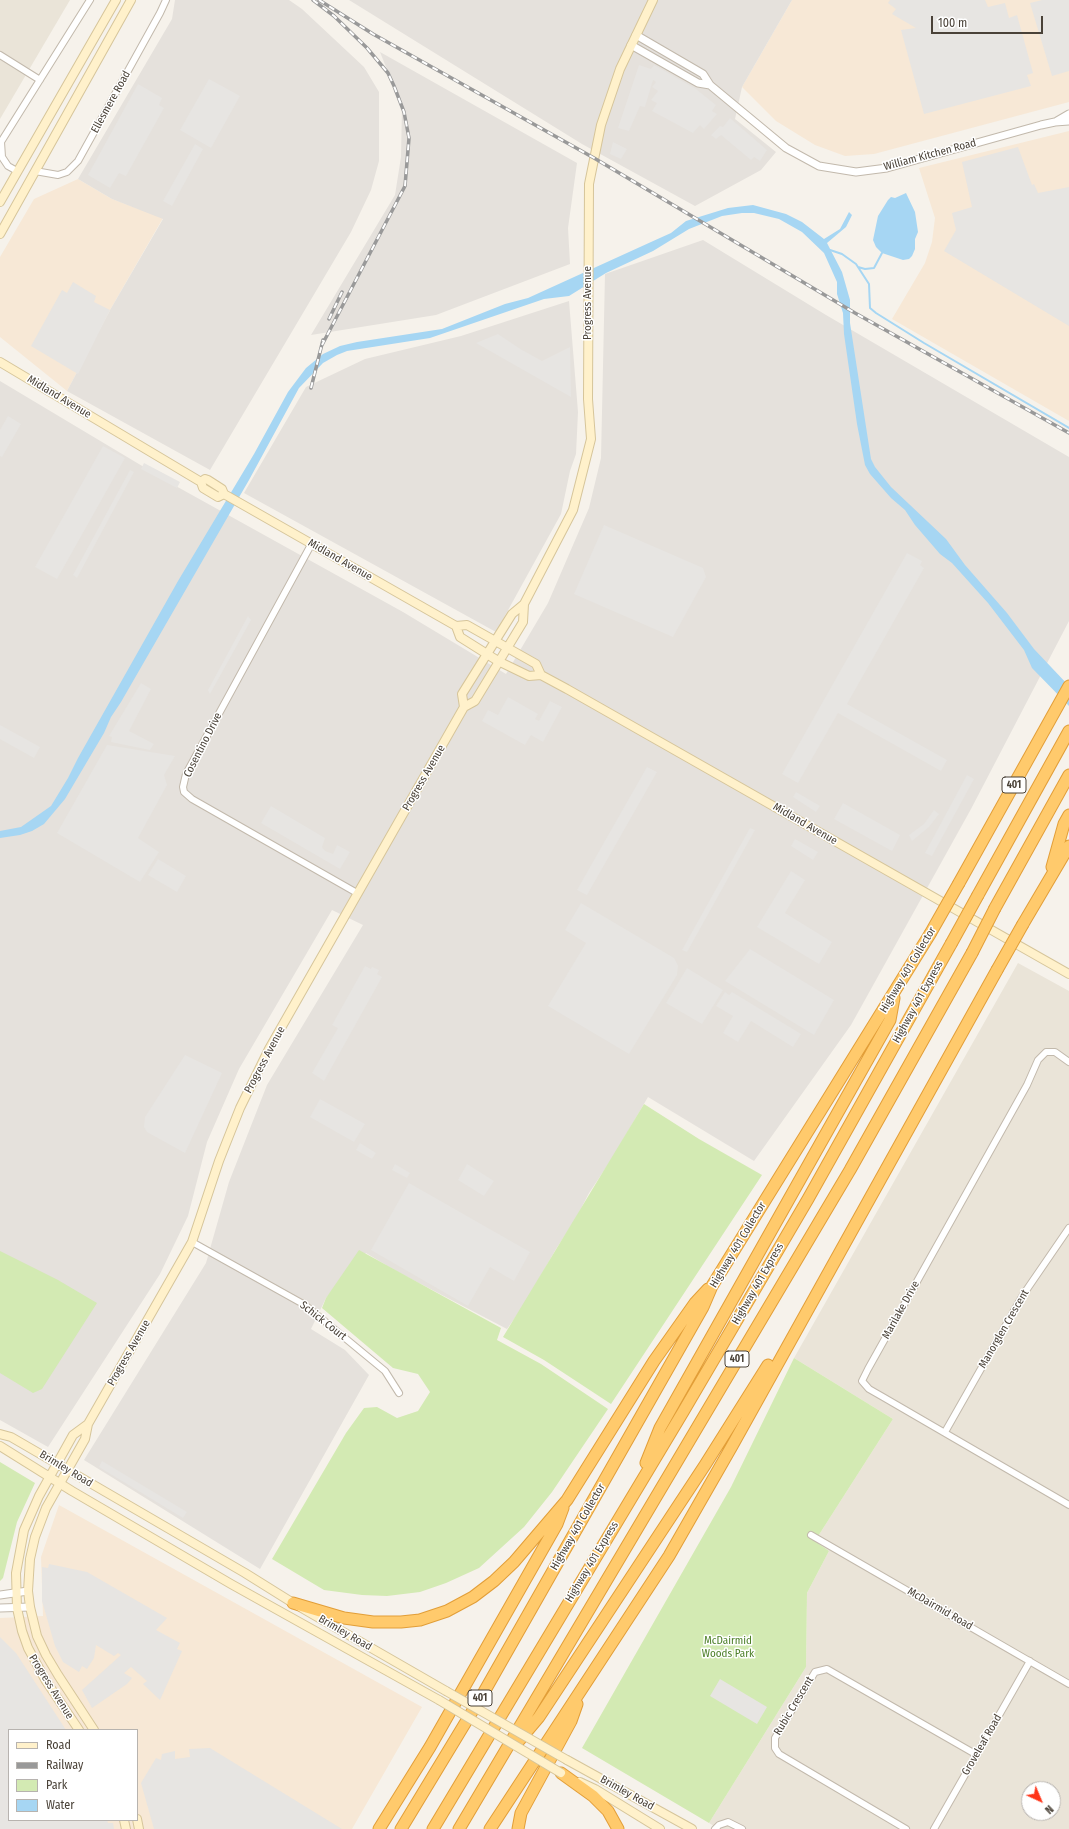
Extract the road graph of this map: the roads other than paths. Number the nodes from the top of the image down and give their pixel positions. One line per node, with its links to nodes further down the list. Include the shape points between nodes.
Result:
1 (90, 0): 9 (street)
2 (116, 0): 14 (main road)
3 (131, 0): 15 (main road)
4 (166, 0): 15 (street, Ellesmere Road, via 78,161 67,172 58,175)
5 (653, 0): 6 (main road, Progress Avenue)
6 (636, 36): 7 (main road, Progress Avenue); 10 (street, William Kitchen Road, via 703,74)
7 (631, 45): 10 (street, William Kitchen Road, via 698,83); 20 (main road, Progress Avenue, via 601,125 589,184 590,439 583,476 573,510)
8 (0, 55): 9 (street)
9 (40, 80): 14 (street, via 1,142 2,157 8,166)
10 (710, 85): 13 (street, William Kitchen Road, via 786,148 819,166 856,172 887,168)
11 (1069, 114): 13 (street, William Kitchen Road)
12 (1069, 121): 13 (street, William Kitchen Road)
13 (1055, 122)
14 (17, 171): 16 (main road)
15 (35, 171): 17 (main road)
16 (0, 202)
17 (0, 234)
18 (0, 362): 19 (main road, Midland Avenue, via 201,482 208,480 222,489 224,494)
19 (312, 543): 21 (main road, Midland Avenue); 34 (street, Cosentino Drive, via 186,774 183,787 184,792 192,798)
20 (524, 604): 22 (main road, Progress Avenue, via 512,614); 23 (main road, Progress Avenue, via 523,622)
21 (456, 626): 22 (main road, Midland Avenue, via 466,624); 24 (main road, Midland Avenue, via 460,637)
22 (494, 640): 23 (main road, Midland Avenue); 24 (main road, Progress Avenue)
23 (506, 647): 25 (main road, Progress Avenue); 26 (main road, Midland Avenue, via 536,664)
24 (487, 653): 25 (main road, Midland Avenue); 28 (main road, Progress Avenue, via 462,694)
25 (498, 661): 26 (main road, Midland Avenue, via 530,676); 28 (main road, Progress Avenue, via 475,701)
26 (541, 675): 35 (main road, Midland Avenue)
27 (1069, 686): 36 (highway, Highway 401 Collector / 401, bridge)
28 (464, 707): 34 (main road, Progress Avenue)
29 (1069, 731): 51 (highway, Highway 401 Express / 401, bridge, via 808,1199)
30 (1069, 775): 70 (highway, Highway 401 Express / 401, bridge, via 850,1170)
31 (1069, 815): 33 (highway)
32 (1069, 846): 33 (highway)
33 (1046, 885): 38 (highway, bridge)
34 (357, 893): 40 (main road, Progress Avenue, via 269,1049 240,1108)
35 (1069, 974)
36 (896, 991): 41 (highway, Highway 401 Collector / 401); 51 (highway, via 890,1020 660,1428)
37 (1069, 1062): 44 (street, Marilake Drive, via 1055,1052 1046,1052 1038,1060 1016,1106 862,1378 864,1385 869,1389)
38 (854, 1228): 65 (highway, via 669,1556); 70 (highway, via 705,1465 539,1718)
39 (1069, 1228): 44 (street, Manorglen Crescent, via 1023,1295)
40 (192, 1242): 42 (street, Schick Court, via 305,1305 385,1371); 43 (main road, Progress Avenue)
41 (712, 1286): 52 (highway, via 694,1303); 73 (highway, Highway 401 Collector / 401, via 696,1321 484,1692)
42 (399, 1393)
43 (88, 1424): 47 (main road, Progress Avenue, via 73,1435); 48 (main road, Progress Avenue, via 85,1439)
44 (945, 1432): 53 (street, Marilake Drive)
45 (0, 1434): 47 (main road, Brimley Road, via 11,1437)
46 (0, 1446): 49 (main road, Brimley Road)
47 (56, 1463): 48 (main road, Brimley Road); 49 (main road, Progress Avenue)
48 (67, 1470): 50 (main road, Progress Avenue); 54 (main road, Brimley Road)
49 (49, 1476): 50 (main road, Brimley Road); 58 (main road, Progress Avenue, via 24,1530 17,1560)
50 (60, 1484): 56 (main road, Brimley Road); 57 (main road, Progress Avenue, via 34,1537)
51 (633, 1494): 74 (highway, Highway 401 Express / 401)
52 (566, 1500): 60 (highway, via 534,1540 494,1581 473,1597 447,1610 420,1620 373,1622 344,1618); 72 (highway, via 558,1524 430,1747)
53 (1069, 1504)
54 (171, 1530): 56 (main road); 60 (main road, Brimley Road)
55 (810, 1535): 64 (street, McDairmid Road)
56 (164, 1543): 71 (main road, Brimley Road, bridge, via 279,1612 439,1700)
57 (28, 1590): 58 (street); 61 (main road, Progress Avenue)
58 (15, 1592): 59 (street); 63 (main road, Progress Avenue)
59 (0, 1595)
60 (293, 1603): 80 (main road, Brimley Road, bridge)
61 (30, 1607): 63 (street); 68 (main road, Progress Avenue, via 37,1636 46,1655)
62 (0, 1608): 63 (street)
63 (17, 1608): 67 (main road, Progress Avenue, via 22,1631 32,1656)
64 (1030, 1661): 66 (street, McDairmid Road); 69 (street, Groveleaf Road)
65 (584, 1684): 76 (highway); 77 (highway, via 571,1721 521,1813)
66 (1069, 1684)
67 (78, 1729)
68 (93, 1729)
69 (977, 1755): 83 (street, Rubic Crescent, via 827,1669 815,1672 775,1738 775,1748 779,1754); 84 (street, Groveleaf Road)
70 (499, 1763): 75 (highway, Highway 401 Express / 401)
71 (561, 1773): 78 (highway, via 608,1810); 79 (main road, Brimley Road, via 595,1789)
72 (379, 1829)
73 (402, 1829)
74 (433, 1829)
75 (459, 1829)
76 (490, 1829)
77 (518, 1829)
78 (618, 1829)
79 (660, 1829)
80 (692, 1829)
81 (715, 1829): 82 (street, via 728,1822)
82 (742, 1829)
83 (906, 1829)
84 (934, 1829)

